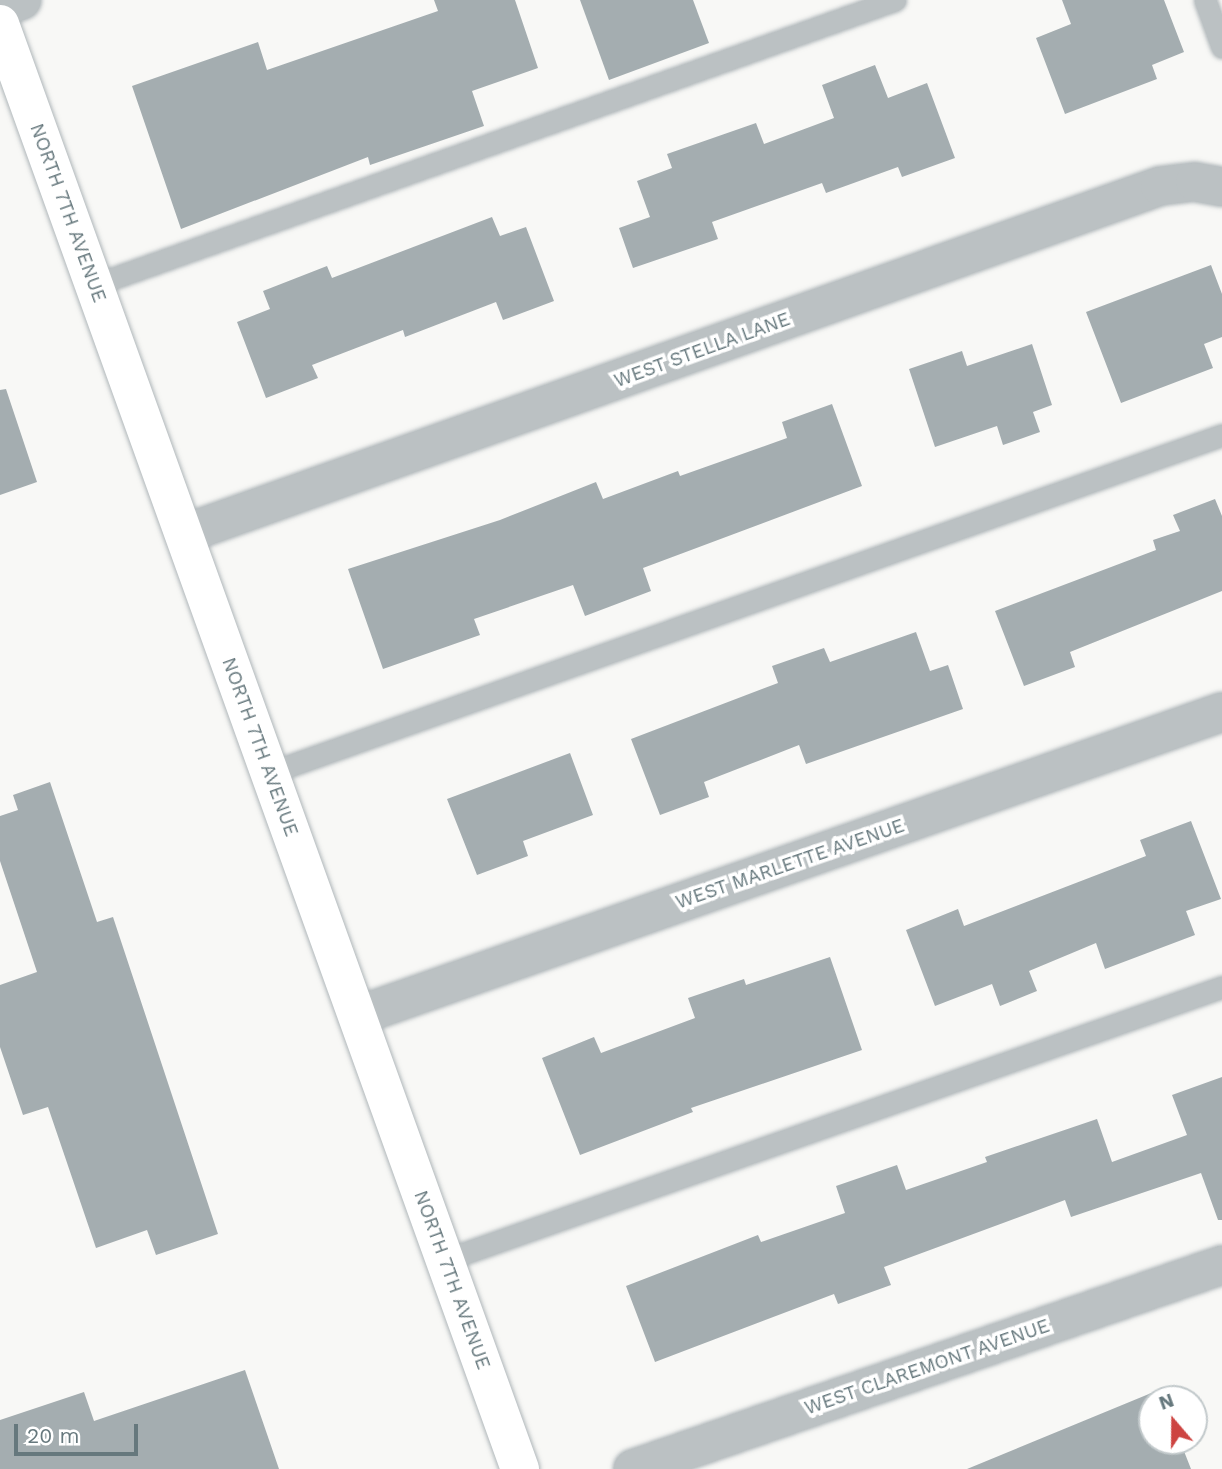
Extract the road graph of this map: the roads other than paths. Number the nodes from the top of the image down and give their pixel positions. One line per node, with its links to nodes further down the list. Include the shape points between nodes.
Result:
1 (22, 0): 4 (street)
2 (895, 0): 8 (lane)
3 (1206, 0): 6 (lane)
4 (0, 8)
5 (0, 24): 8 (main road, NORTH 7TH AVENUE)
6 (1222, 47)
7 (1222, 187): 10 (street, WEST STELLA LANE, via 1195,182 1160,186)
8 (94, 285): 10 (main road, NORTH 7TH AVENUE)
9 (1222, 435): 12 (lane)
10 (184, 534): 12 (main road, NORTH 7TH AVENUE)
11 (1222, 712): 14 (street, WEST MARLETTE AVENUE)
12 (269, 773): 14 (main road, NORTH 7TH AVENUE)
13 (1222, 987): 15 (lane)
14 (357, 1016): 15 (main road, NORTH 7TH AVENUE)
15 (445, 1261): 17 (main road, NORTH 7TH AVENUE)
16 (1222, 1265): 18 (street, WEST CLAREMONT AVENUE)
17 (520, 1469)
18 (633, 1469)

